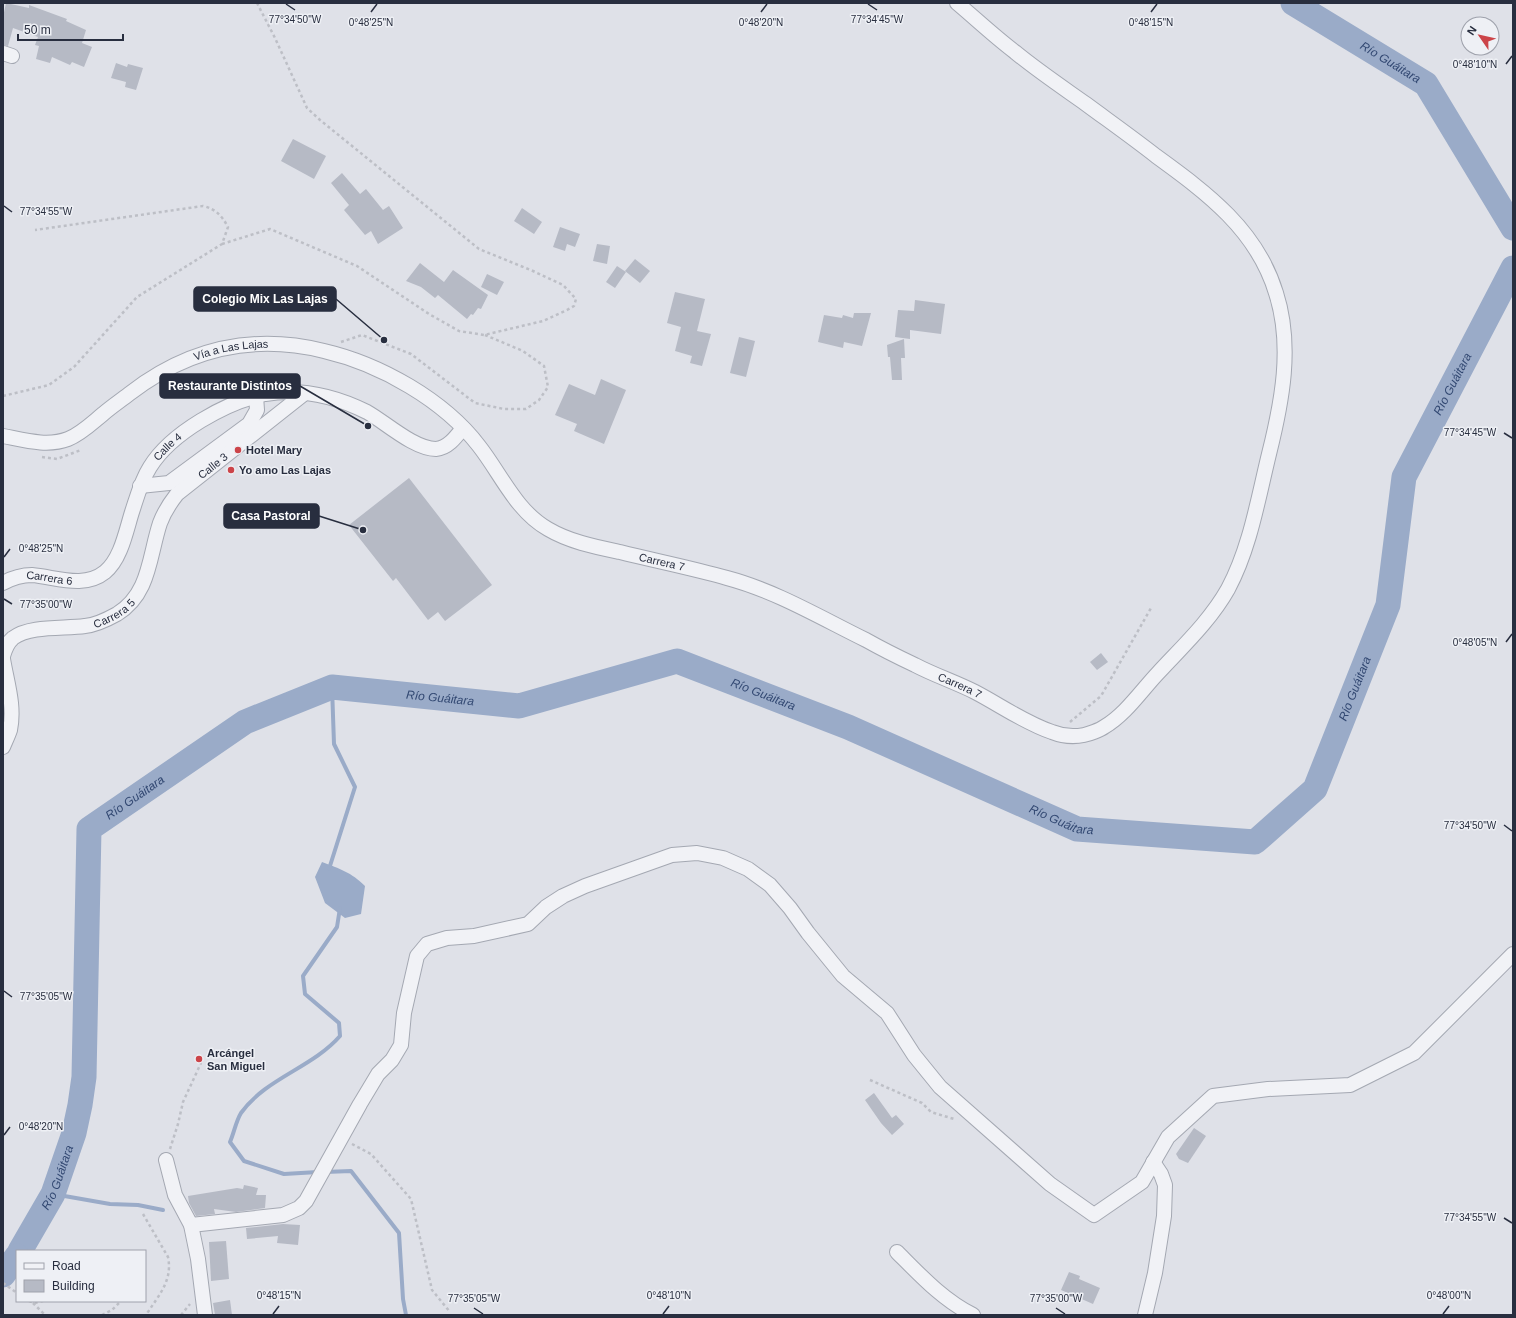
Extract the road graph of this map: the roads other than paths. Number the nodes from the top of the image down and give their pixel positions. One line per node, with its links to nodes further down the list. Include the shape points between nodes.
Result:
1 (957, 3): 4 (street, Carrera 7, via 1017,54 1173,168 1228,212 1247,235 1277,294 1284,328 1283,382 1277,421 1247,542 1237,571 1212,614 1122,713 1102,730 1079,736 1056,734 764,591 730,578 564,538 542,527 524,510 479,446)
2 (305, 392): 3 (street, Calle 4); 4 (street, via 335,398 367,412 399,434 435,449 446,447); 7 (street, Calle 3, via 177,494)
3 (256, 396): 6 (street, Calle 4, via 208,416 186,431 162,452); 6 (street, via 257,410 249,424 169,483)
4 (463, 428): 5 (street, Vía a Las Lajas, via 439,406 396,378 353,358 281,344 242,345 211,351 180,362 151,377 81,433 67,440 52,443)
5 (3, 436)
6 (140, 486): 8 (street, Calle 4, via 115,559 106,571)
7 (163, 515): 10 (street, Carrera 5, via 148,574 130,603 122,610 106,620 87,626 24,633 14,638)
8 (96, 578): 9 (street, Carrera 6, via 80,582 30,575)
9 (3, 583)
10 (4, 653): 11 (street, via 11,712 10,730)
11 (3, 747)
12 (1513, 954): 14 (street, via 1414,1053 1350,1086 1268,1089 1213,1096 1168,1137)
13 (166, 1160): 15 (street, via 175,1195)
14 (1153, 1162): 15 (street, via 1142,1182 1094,1215 1050,1184 940,1088 914,1055 887,1013 843,976 770,885 748,869 723,858 697,853 672,855 563,896 546,907 528,924 474,936 447,938 427,944 416,956 404,1013 401,1046 378,1074 306,1201 283,1215); 19 (street, via 1162,1174 1165,1185 1164,1216 1156,1273)
15 (191, 1225): 17 (street)
16 (898, 1252): 18 (street, via 929,1285)
17 (205, 1315)
18 (973, 1315)
19 (1145, 1315)

